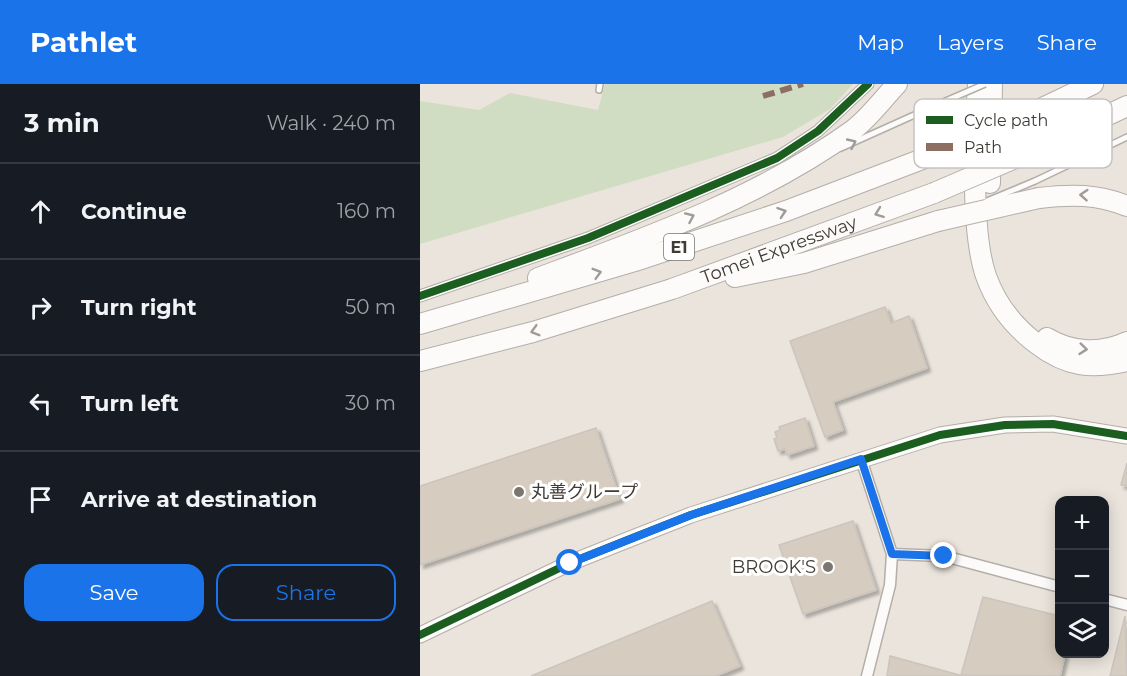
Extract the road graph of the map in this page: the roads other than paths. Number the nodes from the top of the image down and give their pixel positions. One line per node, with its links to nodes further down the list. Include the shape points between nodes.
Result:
1 (868, 84): 25 (street, via 818,131 777,158 588,238)
2 (897, 84): 21 (highway, via 855,129)
3 (978, 84): 8 (highway)
4 (985, 84): 7 (lane, one-way to 4, bridge)
5 (992, 84): 9 (highway, one-way to 9)
6 (1093, 84): 10 (highway, Tomei Expressway / E1, one-way to 6, bridge)
7 (950, 99)
8 (978, 99)
9 (992, 99)
10 (1061, 99)
11 (1127, 106): 12 (highway, Tomei Expressway / E1, one-way to 12, bridge)
12 (1112, 113)
13 (914, 115): 21 (lane, one-way to 13, bridge)
14 (1127, 137): 15 (lane)
15 (1112, 146)
16 (914, 162): 26 (highway, Tomei Expressway / E1, one-way to 16, bridge, via 635,261 786,211)
17 (977, 168): 29 (highway, via 979,238 986,274 1001,308 1019,331 1068,362 1094,367)
18 (991, 168): 27 (highway, one-way to 27, via 990,219 998,269 1011,301 1036,331 1066,347 1098,351)
19 (992, 168): 24 (highway, Tomei Expressway / E1, one-way to 24, bridge)
20 (1073, 168): 22 (lane)
21 (780, 177): 26 (highway, one-way to 21, via 637,241)
22 (1037, 189): 23 (highway, one-way to 22, via 1103,197); 24 (highway, bridge, via 804,262)
23 (1127, 206)
24 (672, 289): 28 (highway, Tomei Expressway / E1, one-way to 28, via 533,332)
25 (420, 296)
26 (420, 323)
27 (1127, 342)
28 (420, 361)
29 (1127, 361)
30 (1127, 436): 31 (street, via 1053,424 1005,425 940,435)
31 (861, 459): 32 (street); 36 (street, via 624,541)
32 (892, 554): 33 (street, via 944,556); 37 (street, via 891,585)
33 (1055, 586)
34 (1109, 600): 35 (street)
35 (1127, 605)
36 (420, 635)
37 (867, 676)

